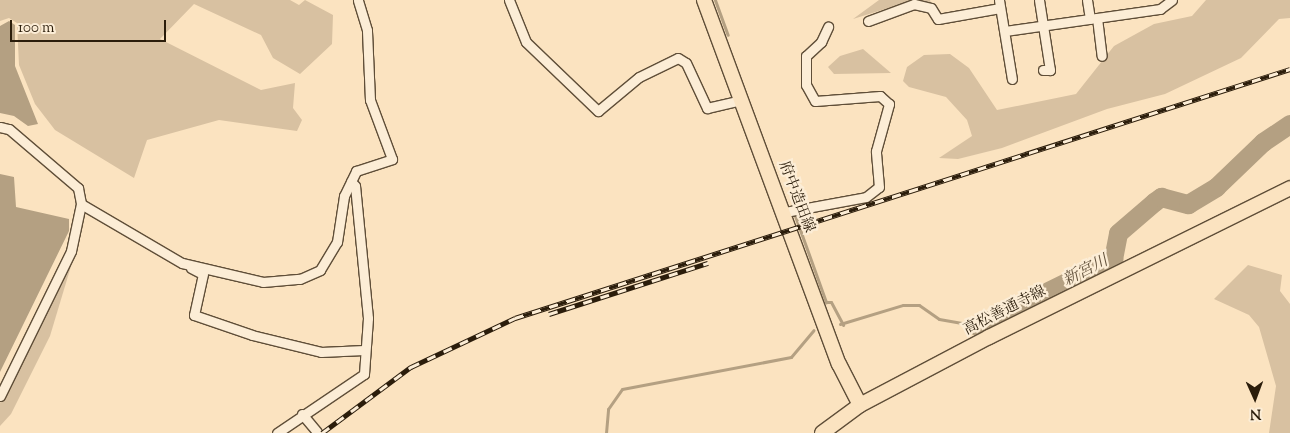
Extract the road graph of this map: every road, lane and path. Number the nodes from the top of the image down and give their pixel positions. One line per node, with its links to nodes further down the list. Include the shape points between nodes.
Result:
1 (358, 0): 18 (street, via 367,30 370,100 392,158 356,170)
2 (509, 0): 16 (street, via 526,42 598,111 639,77 678,58 686,63 707,108)
3 (704, 0): 16 (main road, 府中造田線)
4 (1039, 0): 10 (street)
5 (1087, 0): 8 (street)
6 (1172, 0): 8 (street, via 1160,9)
7 (999, 4): 9 (street, via 938,19 931,8 914,4); 12 (street)
8 (1093, 19): 10 (street); 13 (street)
9 (868, 20)
10 (1043, 26): 12 (street); 14 (street, via 1050,70)
11 (828, 27): 21 (street, via 821,42 806,56 806,85 815,101 880,96 889,104 876,151 879,187 866,197)
12 (1005, 32): 15 (street)
13 (1102, 56)
14 (1044, 70)
15 (1012, 79)
16 (742, 100): 21 (main road, 府中造田線)
17 (0, 127): 20 (street, via 9,129 78,188)
18 (351, 181): 22 (street, via 330,258 306,277 263,282); 23 (street, via 355,186 368,318)
19 (1290, 188): 25 (main road, 高松善通寺線)
20 (81, 204): 22 (street); 24 (street, via 71,251)
21 (785, 212): 25 (main road, 府中造田線, via 839,364)
22 (182, 263): 23 (street, via 203,274 194,315 252,336 321,352)
23 (364, 350): 26 (street, via 364,374)
24 (0, 396)
25 (860, 405): 29 (main road, 高松善通寺線)
26 (302, 414): 27 (street); 28 (street)
27 (317, 432)
28 (277, 433)
29 (822, 433)

